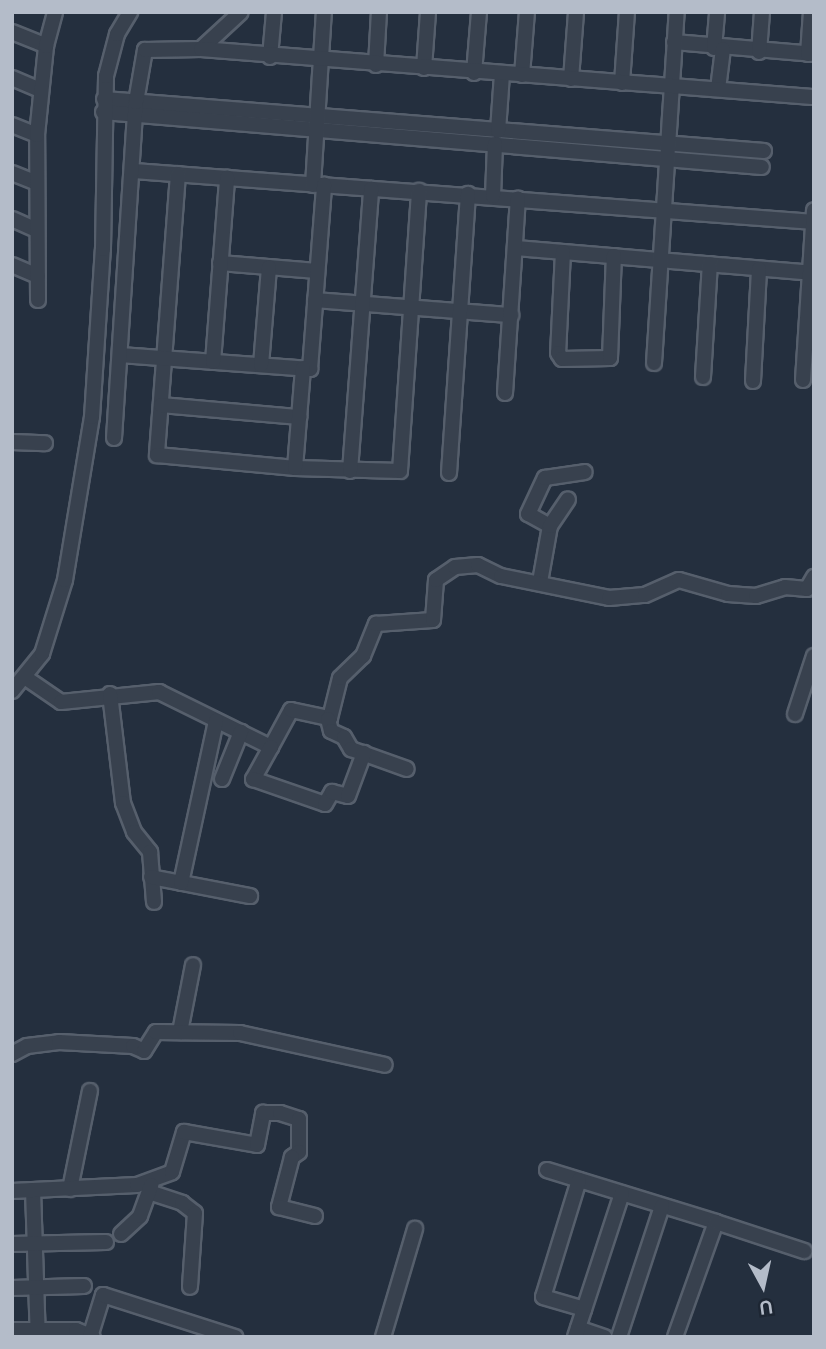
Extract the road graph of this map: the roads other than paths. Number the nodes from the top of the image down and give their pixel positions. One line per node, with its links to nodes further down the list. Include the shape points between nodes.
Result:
1 (55, 12): 18 (street)
2 (130, 12): 37 (street, via 111,52)
3 (241, 12): 20 (street)
4 (274, 12): 23 (street)
5 (324, 12): 24 (street)
6 (379, 12): 25 (street)
7 (428, 12): 26 (street)
8 (479, 12): 27 (street)
9 (527, 12): 29 (street)
10 (576, 12): 31 (street)
11 (627, 12): 32 (street)
12 (677, 12): 17 (street)
13 (717, 12): 19 (street)
14 (762, 12): 21 (street)
15 (811, 12): 22 (street)
16 (12, 32): 18 (street)
17 (674, 42): 19 (street); 33 (street)
18 (46, 46): 35 (street)
19 (718, 48): 21 (street); 34 (street)
20 (201, 49): 23 (street); 38 (street, via 145,50)
21 (759, 52): 22 (street)
22 (811, 54)
23 (270, 57): 24 (street)
24 (321, 61): 25 (street); 39 (street)
25 (376, 65): 26 (street)
26 (424, 68): 27 (street)
27 (474, 73): 28 (street)
28 (502, 74): 29 (street); 42 (street)
29 (522, 75): 31 (street)
30 (12, 78): 35 (street)
31 (570, 79): 32 (street)
32 (622, 83): 33 (street)
33 (669, 86): 34 (street); 44 (street)
34 (718, 89): 36 (street)
35 (40, 90): 41 (street)
36 (812, 97)
37 (104, 106): 38 (street); 104 (street, via 103,249 92,417 65,580 45,646)
38 (137, 108): 39 (street); 46 (street)
39 (317, 123): 42 (street); 51 (street)
40 (12, 125): 41 (street)
41 (37, 135): 50 (street)
42 (496, 138): 44 (street); 55 (street)
43 (764, 151): 44 (street)
44 (669, 152): 45 (street); 58 (street)
45 (762, 167)
46 (134, 171): 48 (street); 80 (street)
47 (12, 173): 50 (street)
48 (178, 174): 49 (street); 81 (street)
49 (227, 178): 51 (street); 66 (street)
50 (37, 183): 61 (street)
51 (318, 185): 52 (street); 71 (street)
52 (372, 189): 53 (street); 76 (street)
53 (419, 191): 54 (street); 77 (street)
54 (468, 194): 55 (street); 78 (street)
55 (494, 196): 56 (street)
56 (518, 198): 58 (street); 62 (street)
57 (814, 210): 60 (street)
58 (666, 211): 60 (street); 65 (street)
59 (12, 219): 61 (street)
60 (813, 222): 72 (street)
61 (37, 230): 73 (street)
62 (516, 248): 63 (street); 79 (street)
63 (563, 252): 64 (street); 64 (street, via 558,353 562,359 610,358)
64 (614, 256): 65 (street)
65 (663, 259): 67 (street); 83 (street)
66 (220, 263): 69 (street); 82 (street)
67 (710, 264): 70 (street); 86 (street)
68 (12, 265): 73 (street)
69 (269, 267): 71 (street); 84 (street)
70 (759, 269): 72 (street); 88 (street)
71 (317, 271): 75 (street)
72 (812, 273): 87 (street)
73 (38, 276): 74 (street)
74 (38, 300)
75 (314, 300): 76 (street); 85 (street, via 312,364)
76 (363, 304): 77 (street); 96 (street)
77 (412, 307): 78 (street); 96 (street, via 400,471)
78 (461, 311): 79 (street); 98 (street)
79 (511, 315): 89 (street)
80 (120, 355): 81 (street); 92 (street)
81 (164, 358): 82 (street); 90 (street)
82 (213, 362): 84 (street)
83 (654, 363)
84 (261, 365): 85 (street)
85 (303, 368): 91 (street)
86 (703, 377)
87 (803, 380)
88 (753, 381)
89 (505, 393)
90 (161, 405): 91 (street); 95 (street, via 157,455)
91 (299, 417): 95 (street)
92 (114, 438)
93 (12, 442): 94 (street)
94 (45, 443)
95 (295, 468): 96 (street)
96 (350, 471)
97 (585, 472): 100 (street, via 545,478 528,514)
98 (449, 473)
99 (568, 499): 100 (street)
100 (550, 526): 102 (street)
101 (814, 577): 102 (street, via 807,589 785,587 756,596 728,594 680,580 646,595 609,598)
102 (540, 582): 108 (street, via 501,576 471,564 444,573 436,580 433,620 376,624 363,656 340,678)
103 (814, 656): 107 (street)
104 (26, 678): 105 (street); 106 (street, via 61,702)
105 (12, 691)
106 (110, 694): 109 (street, via 159,692); 115 (street, via 123,803 134,832 147,845)
107 (795, 714)
108 (328, 719): 111 (street, via 291,710); 112 (street, via 332,732 344,737 351,749)
109 (216, 722): 110 (street); 116 (street)
110 (240, 732): 111 (street); 114 (street)
111 (271, 747): 112 (street, via 253,779 326,804 332,792 348,796)
112 (364, 753): 113 (street)
113 (407, 769)
114 (222, 779)
115 (151, 877): 116 (street); 118 (street)
116 (181, 883): 117 (street)
117 (250, 896)
118 (154, 902)
119 (192, 965): 120 (street)
120 (180, 1032): 121 (street, via 153,1033 144,1051 133,1046 47,1042); 122 (street, via 240,1033)
121 (12, 1054)
122 (384, 1065)
123 (90, 1091): 127 (street)
124 (547, 1170): 125 (street)
125 (579, 1180): 130 (street); 144 (street, via 543,1297)
126 (151, 1186): 127 (street); 132 (street, via 172,1172 184,1132 257,1145 263,1113 289,1114 299,1119 299,1152 292,1157 279,1207); 135 (street, via 140,1216); 141 (street, via 195,1213)
127 (70, 1189): 128 (street)
128 (33, 1190): 129 (street); 138 (street)
129 (12, 1191)
130 (622, 1193): 131 (street); 144 (street)
131 (662, 1206): 133 (street); 152 (street)
132 (316, 1216)
133 (716, 1222): 139 (street); 153 (street)
134 (415, 1229): 150 (street)
135 (121, 1234)
136 (106, 1242): 138 (street)
137 (12, 1244): 138 (street)
138 (35, 1244): 143 (street)
139 (804, 1251)
140 (84, 1286): 143 (street)
141 (190, 1287)
142 (12, 1288): 143 (street)
143 (36, 1288): 146 (street)
144 (584, 1310): 147 (street)
145 (12, 1330): 146 (street)
146 (38, 1333): 148 (street, via 76,1330)
147 (577, 1333): 151 (street)
148 (91, 1336): 149 (street, via 103,1295)
149 (235, 1337)
150 (383, 1337)
151 (604, 1337)
152 (619, 1337)
153 (675, 1337)

